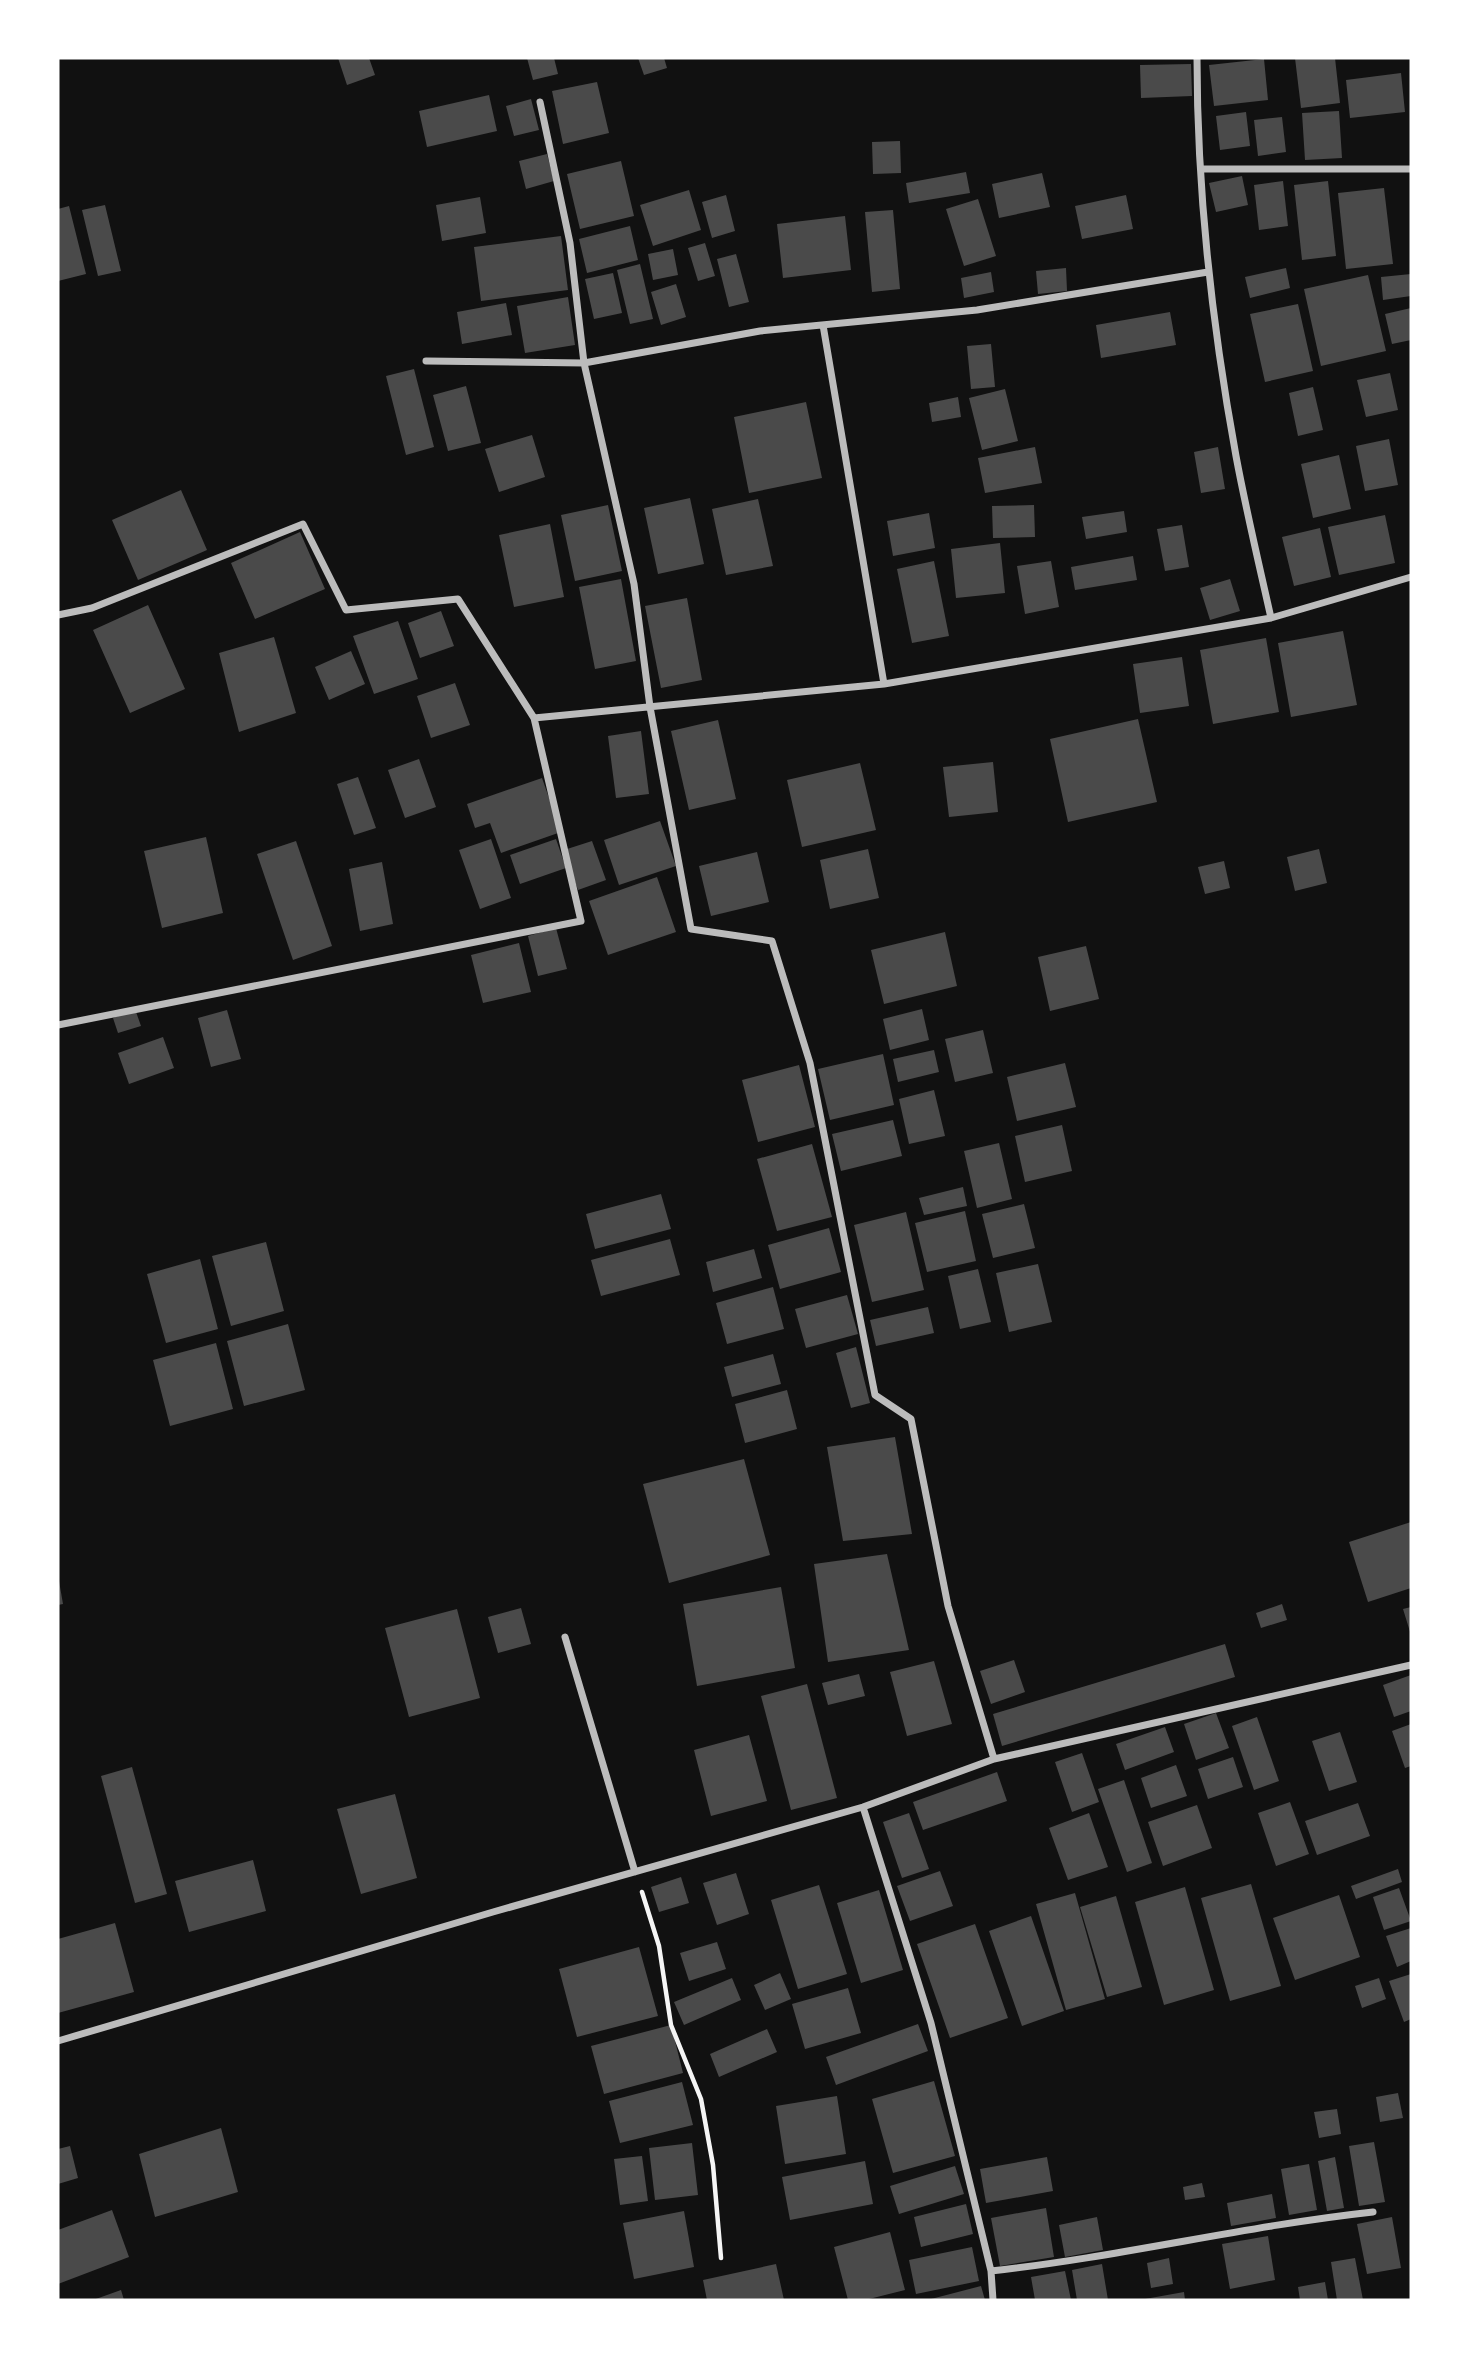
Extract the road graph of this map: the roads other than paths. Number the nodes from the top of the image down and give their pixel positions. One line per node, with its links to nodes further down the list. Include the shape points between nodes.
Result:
1 (1197, 58): 3 (street)
2 (540, 102): 8 (street, via 570,243)
3 (1201, 169): 4 (street); 5 (street)
4 (1411, 169)
5 (1208, 272): 6 (street, via 977,310); 11 (street, via 1236,456)
6 (823, 325): 8 (street, via 760,331); 12 (street)
7 (426, 361): 8 (street)
8 (584, 363): 13 (street, via 634,584)
9 (1411, 577): 11 (street)
10 (58, 615): 14 (street, via 92,608 303,524 346,610 458,599)
11 (1271, 618): 12 (street)
12 (884, 684): 13 (street)
13 (650, 707): 14 (street); 18 (street, via 691,929 772,941 810,1063 875,1395 911,1419 948,1606)
14 (534, 718): 15 (street, via 581,921)
15 (58, 1025)
16 (565, 1637): 20 (street)
17 (1411, 1665): 18 (street)
18 (994, 1759): 19 (street)
19 (863, 1807): 20 (street); 23 (street, via 931,2023)
20 (635, 1872): 21 (street)
21 (58, 2041)
22 (1373, 2212): 23 (street)
23 (991, 2271): 24 (street)
24 (993, 2300)

